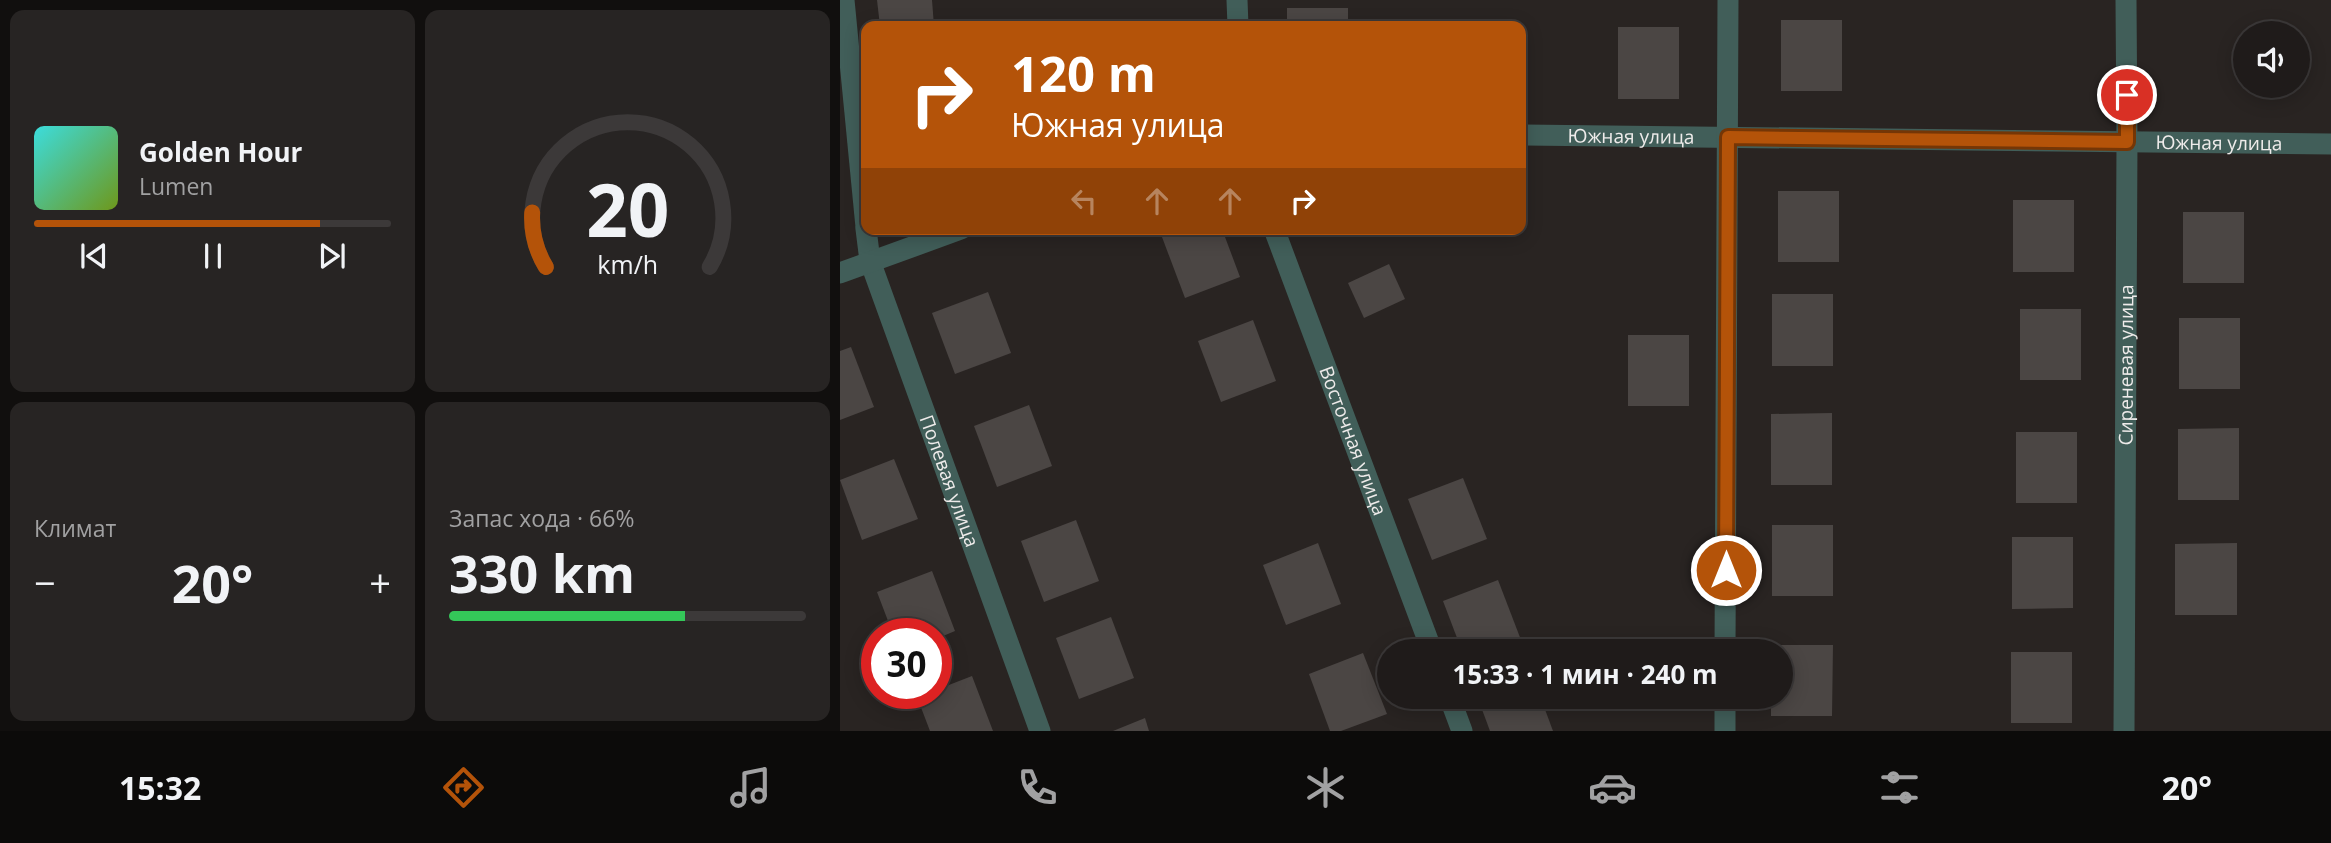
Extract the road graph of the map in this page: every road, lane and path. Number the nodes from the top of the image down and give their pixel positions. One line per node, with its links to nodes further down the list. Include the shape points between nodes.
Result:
1 (844, 0): 10 (street, Полевая улица)
2 (1237, 0): 5 (street)
3 (1728, 0): 7 (street)
4 (2126, 0): 8 (street, Сиреневая улица)
5 (1238, 21)
6 (1526, 135): 7 (street, Южная улица)
7 (1728, 137): 8 (street, Южная улица); 17 (street)
8 (2127, 142): 9 (street, Южная улица); 23 (street, Сиреневая улица)
9 (2331, 144)
10 (861, 176)
11 (867, 235): 14 (street, Полевая улица)
12 (944, 235): 14 (street)
13 (1276, 235): 16 (street, Восточная улица)
14 (870, 261): 15 (street); 20 (street, Полевая улица)
15 (840, 272)
16 (1428, 639)
17 (1725, 639)
18 (1454, 709): 21 (street)
19 (1725, 709): 22 (street)
20 (1040, 731)
21 (1462, 731)
22 (1725, 731)
23 (2124, 731)

